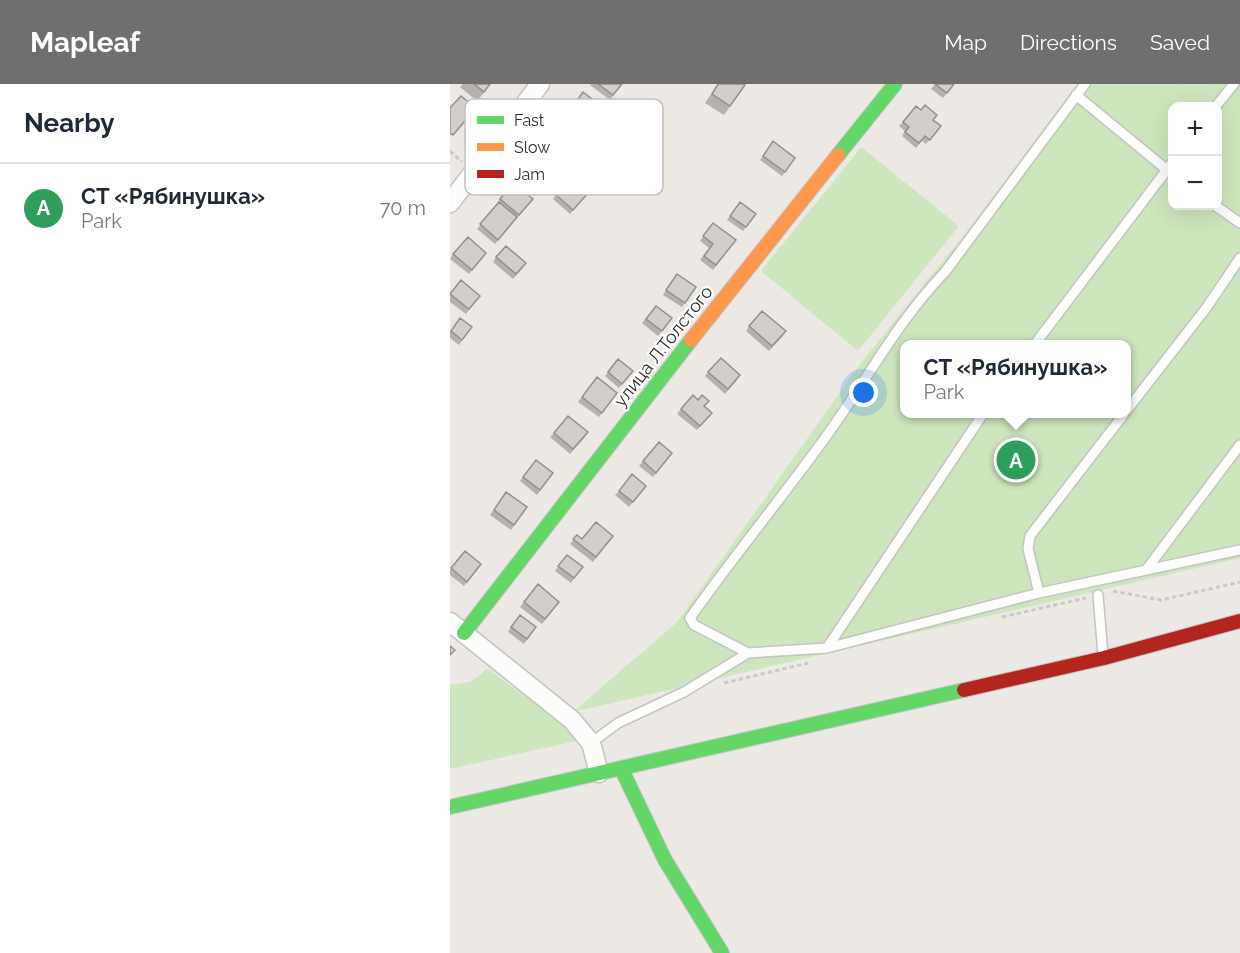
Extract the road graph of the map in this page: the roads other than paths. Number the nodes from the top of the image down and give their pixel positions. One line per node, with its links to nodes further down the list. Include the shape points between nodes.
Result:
1 (540, 84): 6 (street)
2 (895, 84): 25 (street, улица Л.Толстого)
3 (1084, 84): 5 (lane)
4 (1234, 84): 7 (lane)
5 (1076, 95): 8 (lane); 27 (lane, via 945,272 889,340 826,437 690,618 694,626)
6 (529, 99)
7 (1219, 102)
8 (1168, 167)
9 (1168, 173): 15 (lane)
10 (465, 183): 11 (street)
11 (450, 203)
12 (1222, 210): 13 (lane)
13 (1240, 223)
14 (1240, 258): 16 (lane)
15 (1039, 340)
16 (1131, 406)
17 (980, 418): 26 (lane)
18 (1121, 418): 22 (lane, via 1030,536 1028,549)
19 (1240, 445): 21 (lane)
20 (1240, 550): 21 (lane)
21 (1146, 570): 22 (lane)
22 (1039, 593): 26 (lane)
23 (1098, 595): 28 (lane)
24 (1240, 621): 28 (street)
25 (457, 627): 29 (street, via 572,720)
26 (827, 648): 27 (lane)
27 (748, 653): 29 (lane, via 684,692 618,723)
28 (1104, 658): 30 (street)
29 (591, 743): 31 (street)
30 (621, 768): 31 (street); 33 (street, via 665,860)
31 (599, 773): 32 (street)
32 (450, 807)
33 (722, 953)

